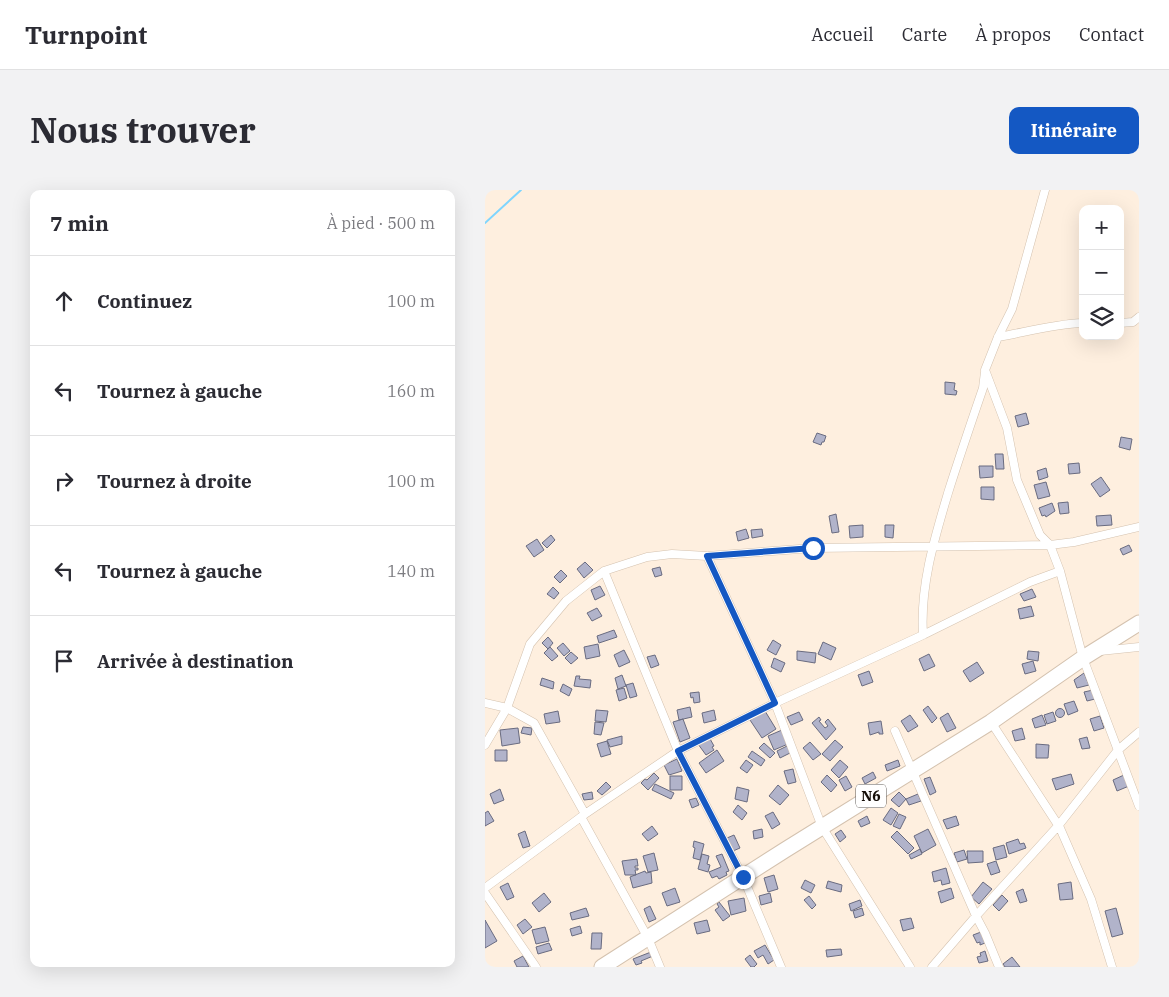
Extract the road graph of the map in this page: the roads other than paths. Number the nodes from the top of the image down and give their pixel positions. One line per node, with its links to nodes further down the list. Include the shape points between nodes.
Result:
1 (1045, 190): 5 (street, via 1012,309)
2 (1139, 317): 4 (street, via 1133,322)
3 (1079, 323): 5 (street, via 1062,323)
4 (1124, 323)
5 (998, 337): 6 (street)
6 (985, 370): 8 (street, via 1007,428 1017,480 1040,535); 9 (street, via 983,388)
7 (1139, 527): 8 (street)
8 (1050, 545): 9 (street); 12 (street)
9 (931, 548): 10 (street, via 813,548); 14 (street)
10 (707, 556): 11 (street, via 647,557); 18 (street)
11 (604, 571): 19 (street, via 566,601 530,644); 25 (street)
12 (1061, 571): 14 (street, via 1030,582); 16 (street)
13 (1139, 623): 16 (highway, N6)
14 (923, 635): 18 (street)
15 (1139, 647): 16 (street)
16 (1089, 655): 20 (highway, N6); 24 (street)
17 (485, 703): 19 (street)
18 (775, 703): 25 (street); 29 (street)
19 (507, 708): 23 (street); 28 (street, via 534,723)
20 (991, 722): 26 (highway, N6); 30 (street)
21 (895, 732): 26 (street)
22 (1139, 732): 24 (street)
23 (485, 745)
24 (1118, 750): 27 (street); 30 (street)
25 (678, 751): 28 (street); 31 (street)
26 (913, 770): 29 (highway, N6); 34 (street)
27 (1139, 806)
28 (583, 816): 32 (street); 35 (street)
29 (822, 826): 31 (highway, N6); 40 (street)
30 (1058, 826): 34 (street); 43 (street, via 1091,899)
31 (743, 877): 35 (highway, N6); 39 (street)
32 (485, 888)
33 (485, 894): 36 (street)
34 (975, 916): 41 (street); 42 (street)
35 (648, 938): 37 (highway, N6); 38 (street)
36 (536, 967)
37 (602, 967)
38 (660, 967)
39 (781, 967)
40 (910, 967)
41 (932, 967)
42 (999, 967)
43 (1112, 967)

